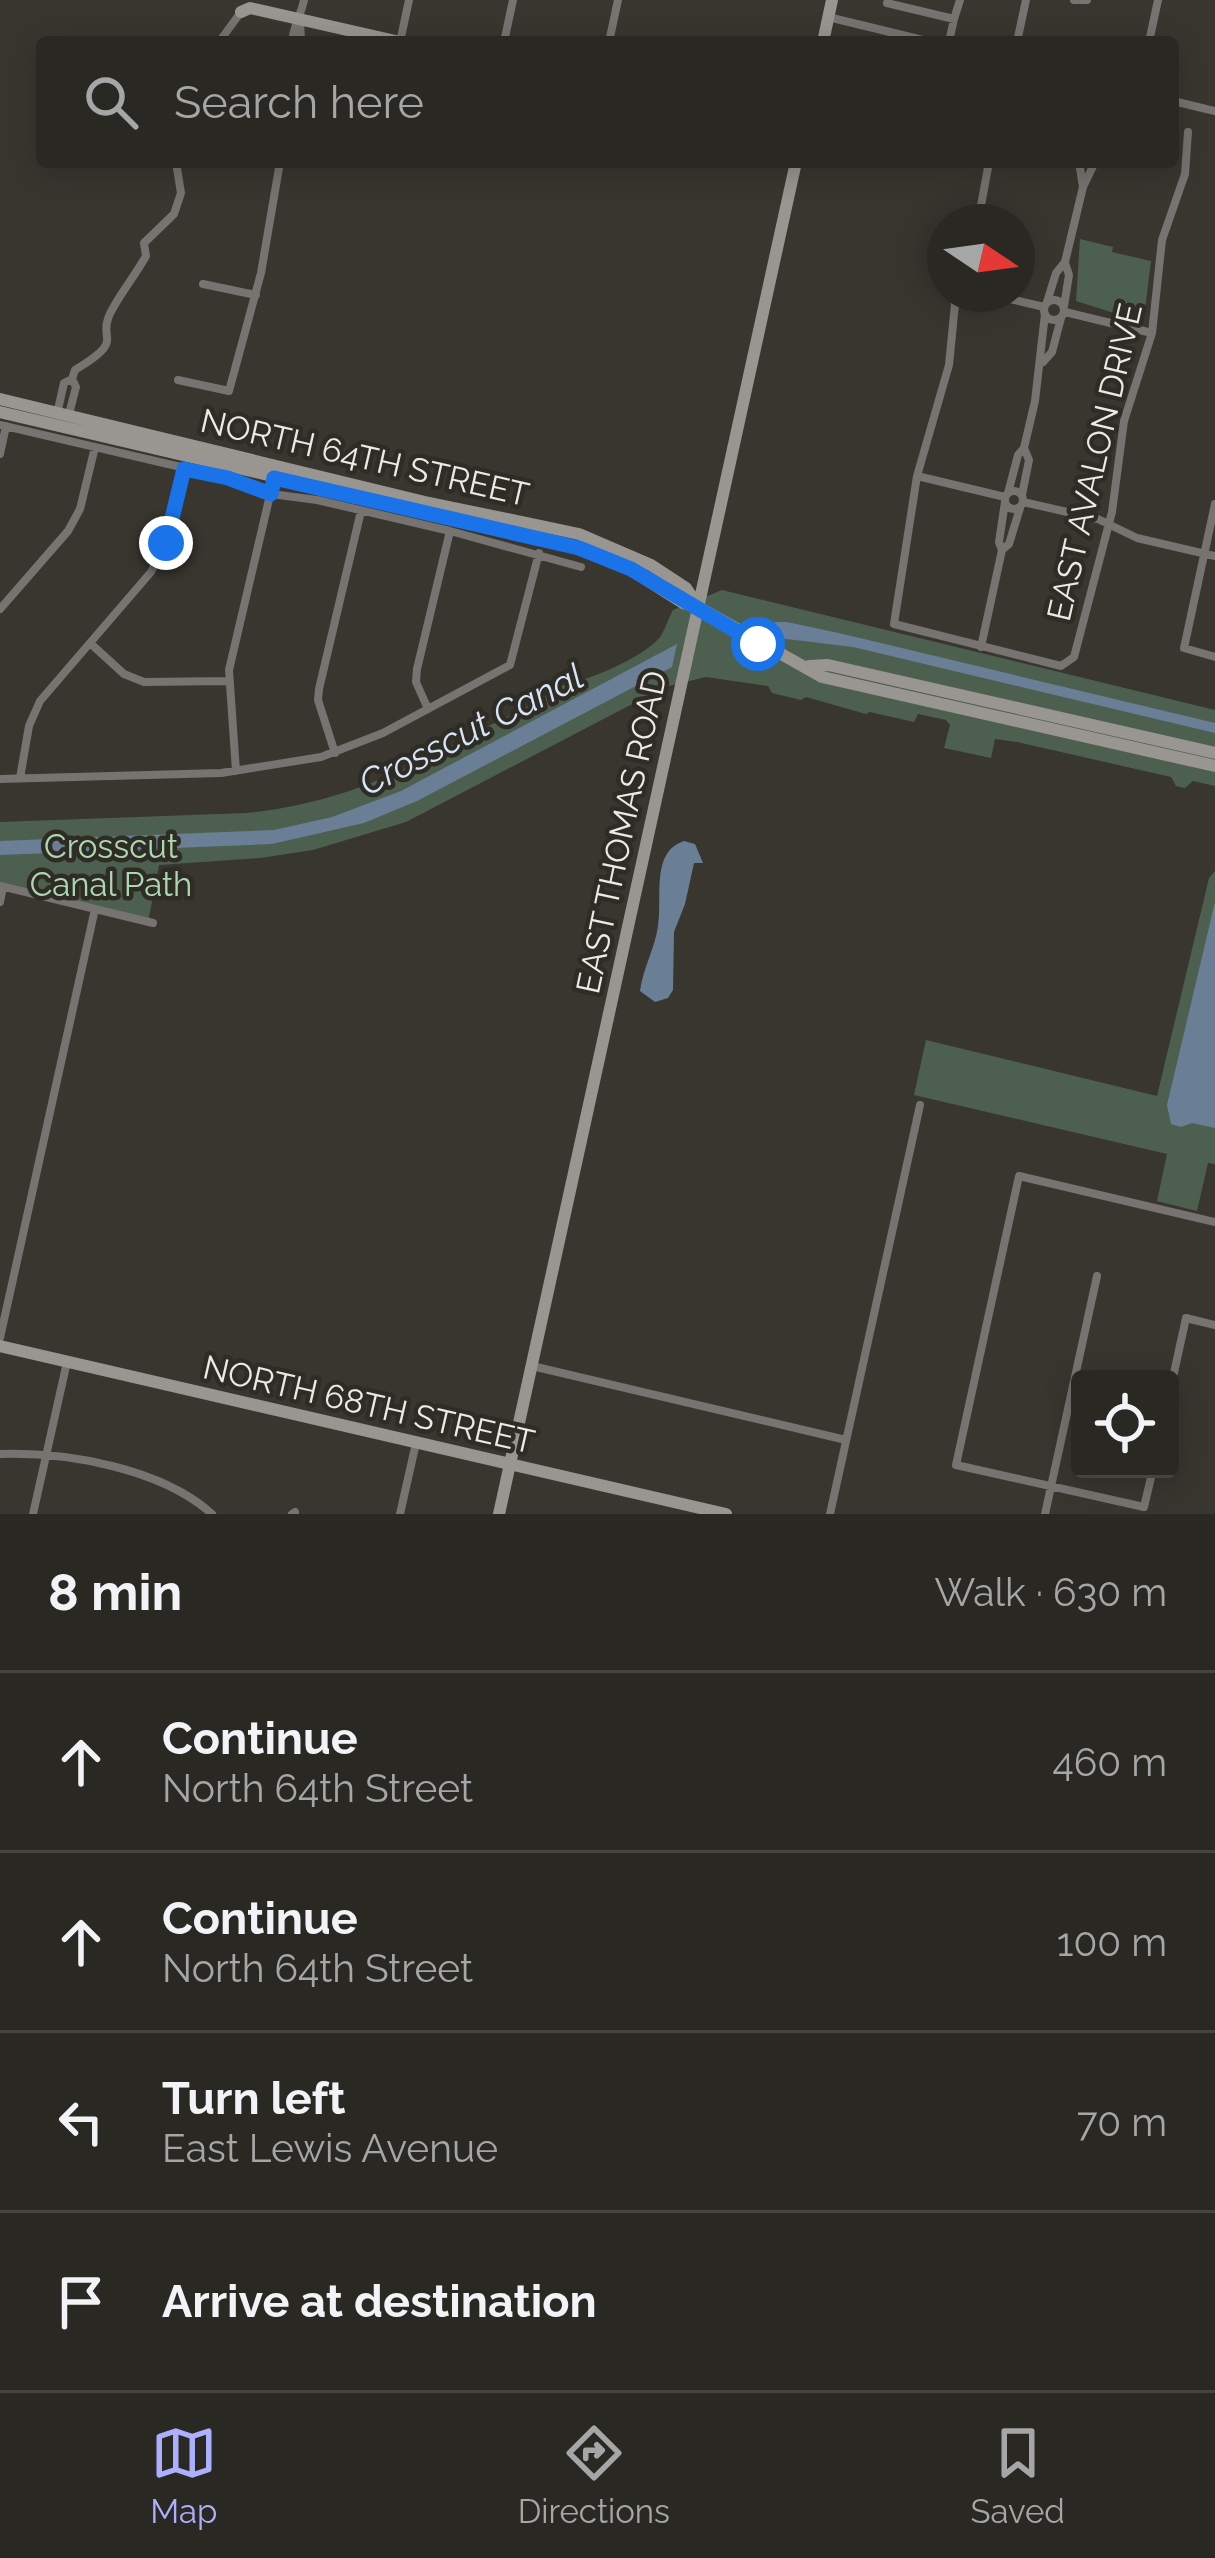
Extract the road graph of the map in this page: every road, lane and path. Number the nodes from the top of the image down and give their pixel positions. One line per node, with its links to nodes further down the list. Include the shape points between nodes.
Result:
1 (304, 0): 14 (street)
2 (409, 0): 20 (street)
3 (514, 0): 21 (street)
4 (618, 0): 22 (street)
5 (832, 0): 13 (main road)
6 (960, 0): 15 (street)
7 (1026, 0): 26 (street)
8 (1074, 0): 9 (street)
9 (1088, 0)
10 (1158, 0): 27 (street)
11 (887, 3): 15 (street)
12 (241, 12): 14 (main road); 16 (street)
13 (828, 17): 23 (main road); 24 (street)
14 (300, 19): 17 (street); 18 (street); 19 (main road)
15 (954, 19): 25 (street)
16 (223, 36)
17 (292, 36)
18 (301, 36)
19 (374, 36)
20 (401, 36)
21 (505, 36)
22 (610, 36)
23 (824, 36)
24 (906, 36)
25 (950, 36)
26 (1018, 36)
27 (1151, 36)
28 (1179, 102): 29 (street)
29 (1215, 111)
30 (1189, 132): 32 (street, EAST AVALON DRIVE)
31 (1179, 156): 32 (street)
32 (1189, 158): 48 (street, EAST AVALON DRIVE, via 1162,240)
33 (177, 168): 53 (street, via 182,193 174,214 143,243 146,256 110,312 106,351 75,370)
34 (279, 168): 43 (street)
35 (795, 168): 73 (main road, EAST THOMAS ROAD)
36 (988, 168): 40 (street)
37 (1080, 168): 39 (street)
38 (1092, 168): 39 (street)
39 (1083, 187): 41 (street)
40 (981, 204)
41 (1065, 262): 45 (street); 47 (street)
42 (203, 284): 43 (street)
43 (256, 295): 50 (street, via 229,391)
44 (1035, 305): 45 (street)
45 (1046, 308): 47 (street, via 1052,320); 47 (street, via 1057,299); 49 (street)
46 (954, 312): 60 (street, via 949,364)
47 (1063, 312): 48 (street); 49 (street)
48 (1152, 333): 66 (street, EAST AVALON DRIVE, via 1124,421)
49 (1042, 364): 56 (street)
50 (178, 380)
51 (0, 399): 53 (main road, NORTH 64TH STREET)
52 (0, 412): 53 (main road, NORTH 64TH STREET)
53 (62, 420): 59 (main road, NORTH 64TH STREET)
54 (3, 425): 55 (street, NORTH 64TH STREET); 57 (street)
55 (95, 447): 58 (street, NORTH 64TH STREET); 74 (street, via 68,531)
56 (1024, 448): 62 (street); 63 (street)
57 (0, 454)
58 (184, 469): 61 (street, NORTH 64TH STREET); 75 (street, via 152,572)
59 (275, 471): 61 (street); 73 (main road, NORTH 64TH STREET, via 559,535 651,565 686,588)
60 (917, 476): 62 (street); 76 (street, via 894,624)
61 (271, 494): 65 (street, NORTH 64TH STREET); 79 (street)
62 (1006, 497): 63 (street, via 1016,490); 63 (street, via 1012,509); 68 (street)
63 (1022, 501): 66 (street); 68 (street)
64 (1215, 504): 70 (street)
65 (361, 511): 67 (street, NORTH 64TH STREET); 81 (street, via 319,689)
66 (1110, 524): 70 (street); 76 (street, EAST AVALON DRIVE, via 1069,663)
67 (449, 531): 69 (street, NORTH 64TH STREET); 80 (street, via 417,669)
68 (1002, 550): 76 (street)
69 (538, 554): 72 (street, NORTH 64TH STREET); 80 (street, via 510,665)
70 (1204, 554): 71 (street); 77 (street, via 1184,648)
71 (1215, 556)
72 (581, 567)
73 (698, 608): 78 (main road, NORTH 64TH STREET); 97 (main road, EAST THOMAS ROAD)
74 (0, 609)
75 (90, 644): 79 (street, via 143,682); 85 (street, via 40,701)
76 (981, 647)
77 (1215, 657)
78 (809, 666): 82 (main road, NORTH 64TH STREET); 83 (main road, NORTH 64TH STREET, via 822,676)
79 (228, 681): 84 (street)
80 (428, 709): 81 (street)
81 (335, 753): 84 (street)
82 (1215, 753)
83 (1215, 766)
84 (236, 771): 85 (street)
85 (20, 778): 86 (street)
86 (0, 779)
87 (2, 886): 88 (street); 89 (street)
88 (0, 902)
89 (95, 909): 90 (street); 95 (street)
90 (153, 923)
91 (920, 1105): 99 (street)
92 (1215, 1222): 105 (street, via 1019,1176 956,1465)
93 (1097, 1276): 105 (street)
94 (1215, 1325): 98 (street, via 1186,1318)
95 (0, 1342): 96 (main road, NORTH 68TH STREET)
96 (67, 1362): 100 (main road, NORTH 68TH STREET); 102 (street)
97 (532, 1366): 99 (street); 103 (main road, EAST THOMAS ROAD)
98 (1175, 1370)
99 (846, 1440): 111 (street)
100 (416, 1442): 103 (main road, NORTH 68TH STREET); 108 (street)
101 (0, 1454): 102 (street)
102 (46, 1454): 106 (street); 107 (street, via 161,1481)
103 (509, 1465): 109 (main road, EAST THOMAS ROAD); 110 (main road, NORTH 68TH STREET)
104 (1151, 1478): 105 (street, via 1144,1508)
105 (1050, 1486): 112 (street)
106 (33, 1514)
107 (212, 1514)
108 (400, 1514)
109 (499, 1514)
110 (726, 1514)
111 (830, 1514)
112 (1045, 1514)

